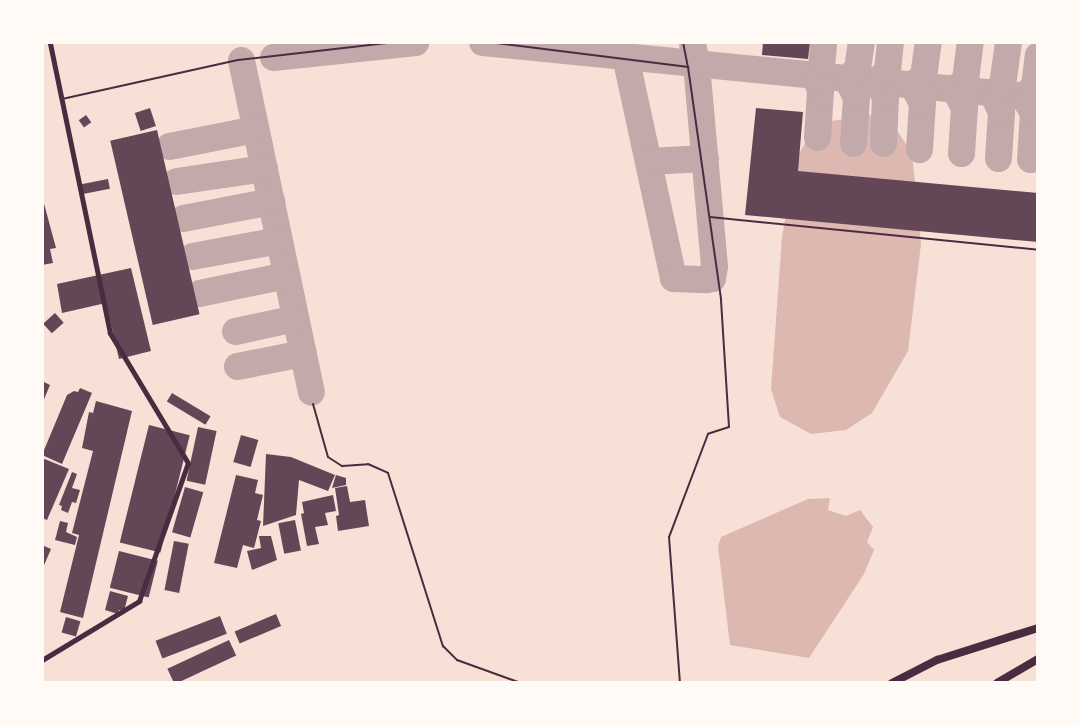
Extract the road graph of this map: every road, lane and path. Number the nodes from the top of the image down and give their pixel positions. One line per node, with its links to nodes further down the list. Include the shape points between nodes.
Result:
1 (50, 42): 6 (street)
2 (396, 42): 6 (lane, via 238,60)
3 (488, 42): 5 (lane)
4 (683, 42): 5 (lane)
5 (688, 67): 7 (lane)
6 (62, 99): 12 (street, via 110,333 188,463 139,601)
7 (710, 216): 8 (lane); 14 (lane, via 721,300 729,427 708,434 669,537)
8 (1038, 250)
9 (313, 404): 13 (lane, via 328,458 342,466 368,464 387,473 443,646 457,660)
10 (1038, 628): 15 (main road, via 937,660)
11 (1038, 659): 16 (main road)
12 (42, 660)
13 (521, 683)
14 (680, 683)
15 (892, 683)
16 (997, 683)

